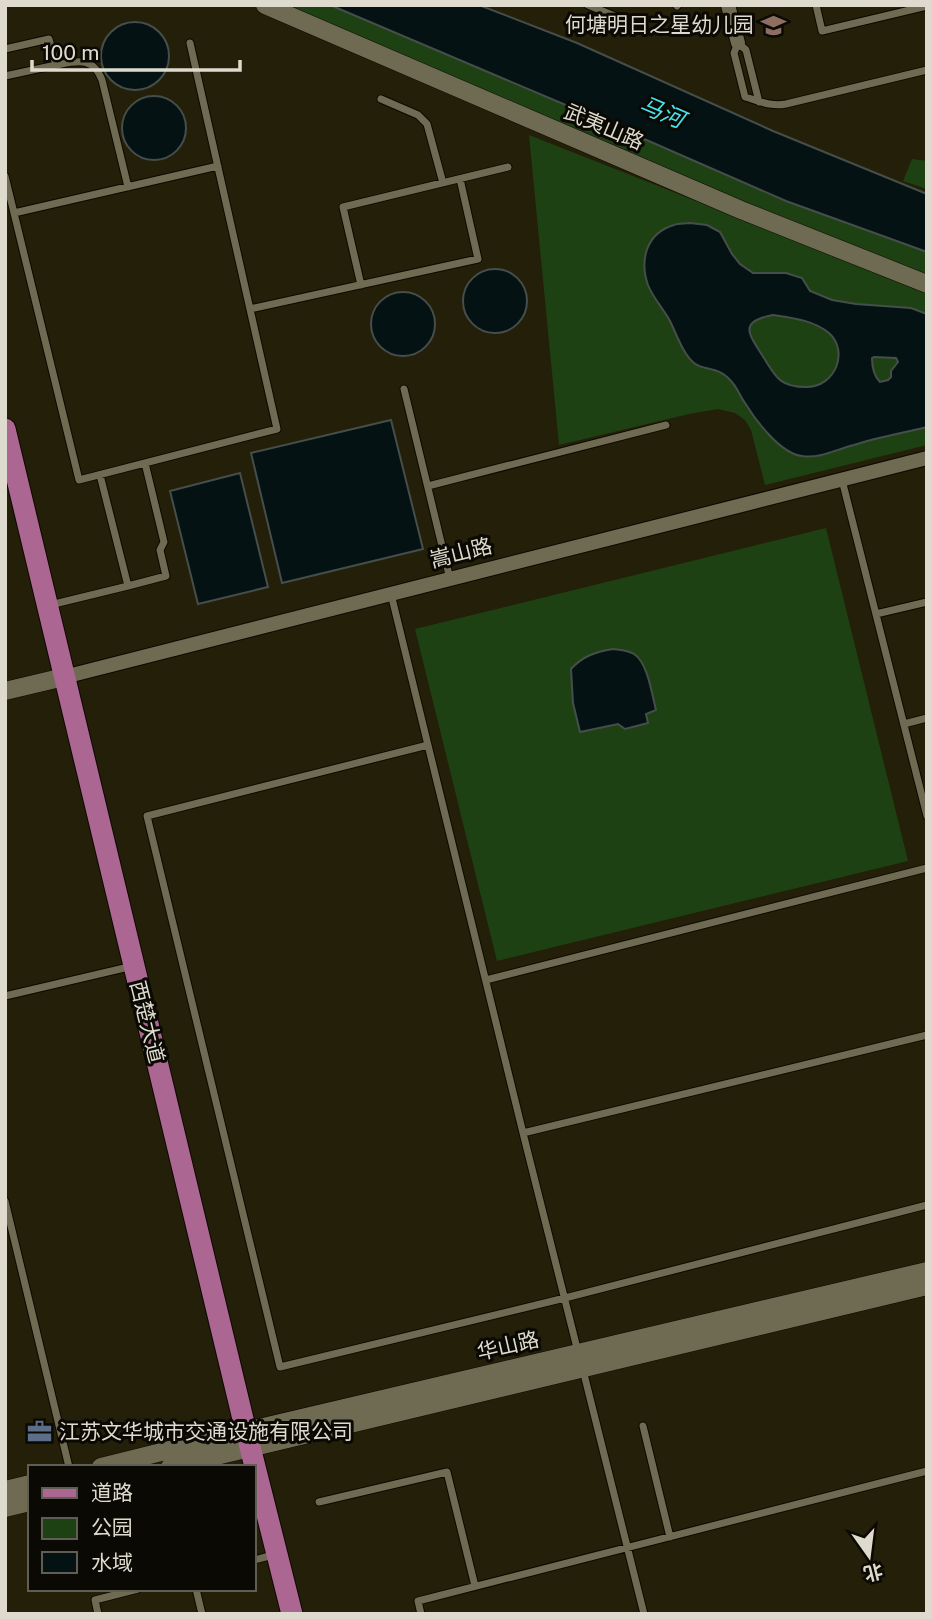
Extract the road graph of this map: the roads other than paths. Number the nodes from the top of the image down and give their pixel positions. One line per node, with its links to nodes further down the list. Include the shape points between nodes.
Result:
1 (265, 5): 22 (street, 武夷山路, via 741,210)
2 (588, 5): 6 (lane)
3 (728, 5): 8 (street)
4 (816, 5): 5 (lane, via 822,31)
5 (927, 6)
6 (634, 24)
7 (190, 43): 15 (lane)
8 (738, 43): 14 (lane, via 746,50); 14 (lane, via 734,53 745,97)
9 (5, 49): 10 (lane, via 49,40)
10 (56, 65): 12 (lane); 20 (lane, via 80,61 98,69)
11 (927, 70): 14 (lane, via 778,106)
12 (5, 76)
13 (381, 99): 19 (lane, via 418,115 427,124)
14 (759, 102)
15 (218, 166): 20 (lane); 24 (lane)
16 (508, 167): 18 (lane)
17 (5, 176): 21 (lane)
18 (460, 179): 19 (lane); 23 (lane, via 478,259)
19 (443, 183): 23 (lane, via 343,207)
20 (128, 187): 21 (lane)
21 (14, 212): 30 (lane, via 79,480)
22 (927, 284)
23 (361, 285): 24 (lane)
24 (250, 309): 29 (lane, via 278,429)
25 (404, 389): 32 (lane)
26 (666, 425): 32 (lane)
27 (6, 434): 37 (main road, 西楚大道)
28 (927, 458): 31 (street, 嵩山路)
29 (145, 463): 30 (lane); 34 (lane, via 164,542 160,550 166,576)
30 (100, 475): 34 (lane)
31 (842, 479): 33 (street, 嵩山路); 38 (lane)
32 (428, 486): 33 (lane)
33 (450, 579): 35 (street, 嵩山路)
34 (128, 586): 37 (lane)
35 (391, 594): 39 (street, 嵩山路); 43 (lane)
36 (927, 602): 38 (lane)
37 (47, 606): 39 (main road, 西楚大道)
38 (876, 614): 42 (lane)
39 (64, 677): 40 (street, 嵩山路); 46 (main road, 西楚大道)
40 (5, 691)
41 (927, 718): 42 (lane)
42 (904, 724): 44 (lane)
43 (428, 746): 47 (lane); 55 (lane, via 148,816 280,1367)
44 (927, 816)
45 (927, 868): 47 (lane)
46 (134, 966): 48 (lane); 58 (main road, 西楚大道)
47 (486, 980): 50 (lane)
48 (5, 996)
49 (927, 1035): 50 (lane)
50 (523, 1133): 55 (lane)
51 (5, 1201): 59 (lane)
52 (927, 1205): 55 (lane)
53 (927, 1271): 56 (street, 华山路)
54 (927, 1286): 56 (street, 华山路)
55 (565, 1298): 56 (lane)
56 (581, 1361): 58 (street, 华山路); 71 (lane)
57 (643, 1426): 70 (lane)
58 (248, 1439): 60 (street, 华山路); 61 (street, 华山路); 62 (main road, 西楚大道)
59 (69, 1465)
60 (111, 1465)
61 (176, 1465)
62 (255, 1465)
63 (256, 1471): 72 (main road, 西楚大道)
64 (927, 1471): 70 (lane)
65 (28, 1484): 66 (street)
66 (5, 1490)
67 (28, 1502): 69 (street)
68 (319, 1502): 74 (lane, via 447,1472)
69 (5, 1508)
70 (670, 1537): 71 (lane)
71 (628, 1548): 74 (lane); 81 (lane)
72 (277, 1554): 73 (lane); 79 (main road, 西楚大道)
73 (256, 1559)
74 (475, 1586): 80 (lane, via 418,1601)
75 (130, 1591): 77 (lane, via 95,1600)
76 (196, 1591): 78 (lane)
77 (98, 1614)
78 (202, 1614)
79 (292, 1614)
80 (421, 1614)
81 (644, 1614)

